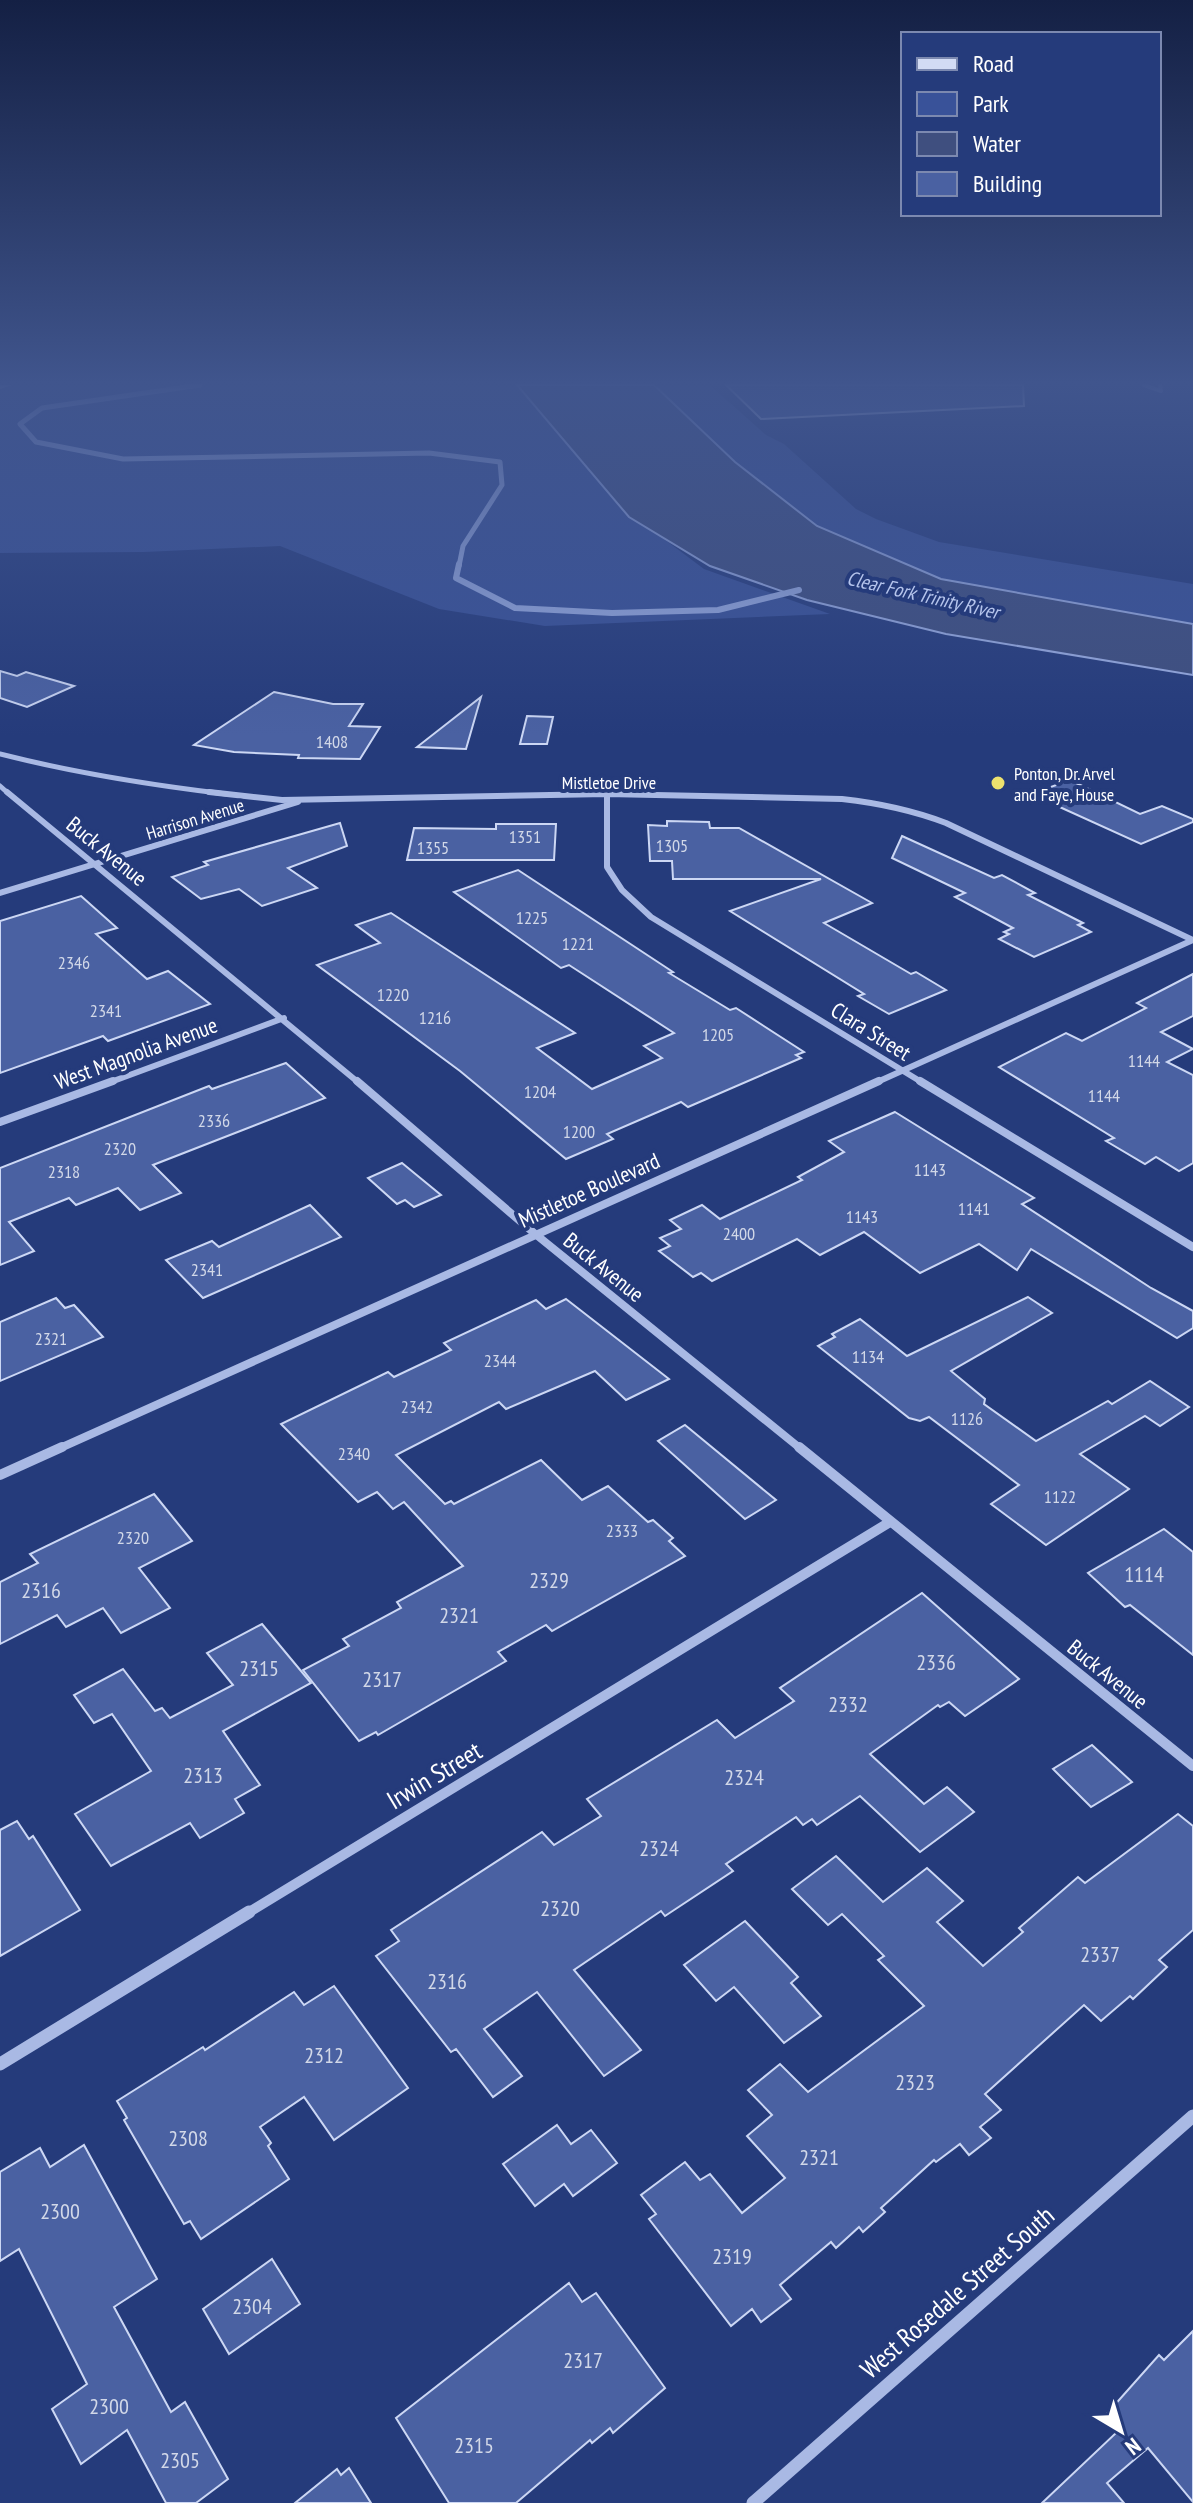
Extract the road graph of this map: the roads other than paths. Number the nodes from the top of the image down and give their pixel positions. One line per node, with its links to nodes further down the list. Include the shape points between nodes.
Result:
1 (0, 754): 4 (street, Mistletoe Drive, via 158,786)
2 (0, 786): 5 (street, Buck Avenue)
3 (607, 794): 4 (street, Mistletoe Drive); 7 (street, Mistletoe Drive, via 842,799 904,808 1005,849); 9 (street, Clara Street, via 607,867 622,890 651,917)
4 (305, 800): 5 (street, Harrison Avenue)
5 (95, 864): 6 (street, Harrison Avenue); 8 (street, Buck Avenue)
6 (0, 893)
7 (1193, 940): 9 (street, Mistletoe Boulevard)
8 (284, 1018): 10 (street, West Magnolia Avenue); 11 (street, Buck Avenue)
9 (901, 1071): 11 (street, Mistletoe Boulevard); 12 (street, Clara Street)
10 (0, 1122)
11 (534, 1233): 13 (street, Mistletoe Boulevard); 14 (street, Buck Avenue)
12 (1193, 1247)
13 (0, 1475)
14 (890, 1522): 15 (street, Buck Avenue); 16 (street, Irwin Street)
15 (1193, 1766)
16 (0, 2064)
17 (1193, 2116): 18 (street, West Rosedale Street South)
18 (753, 2503)

